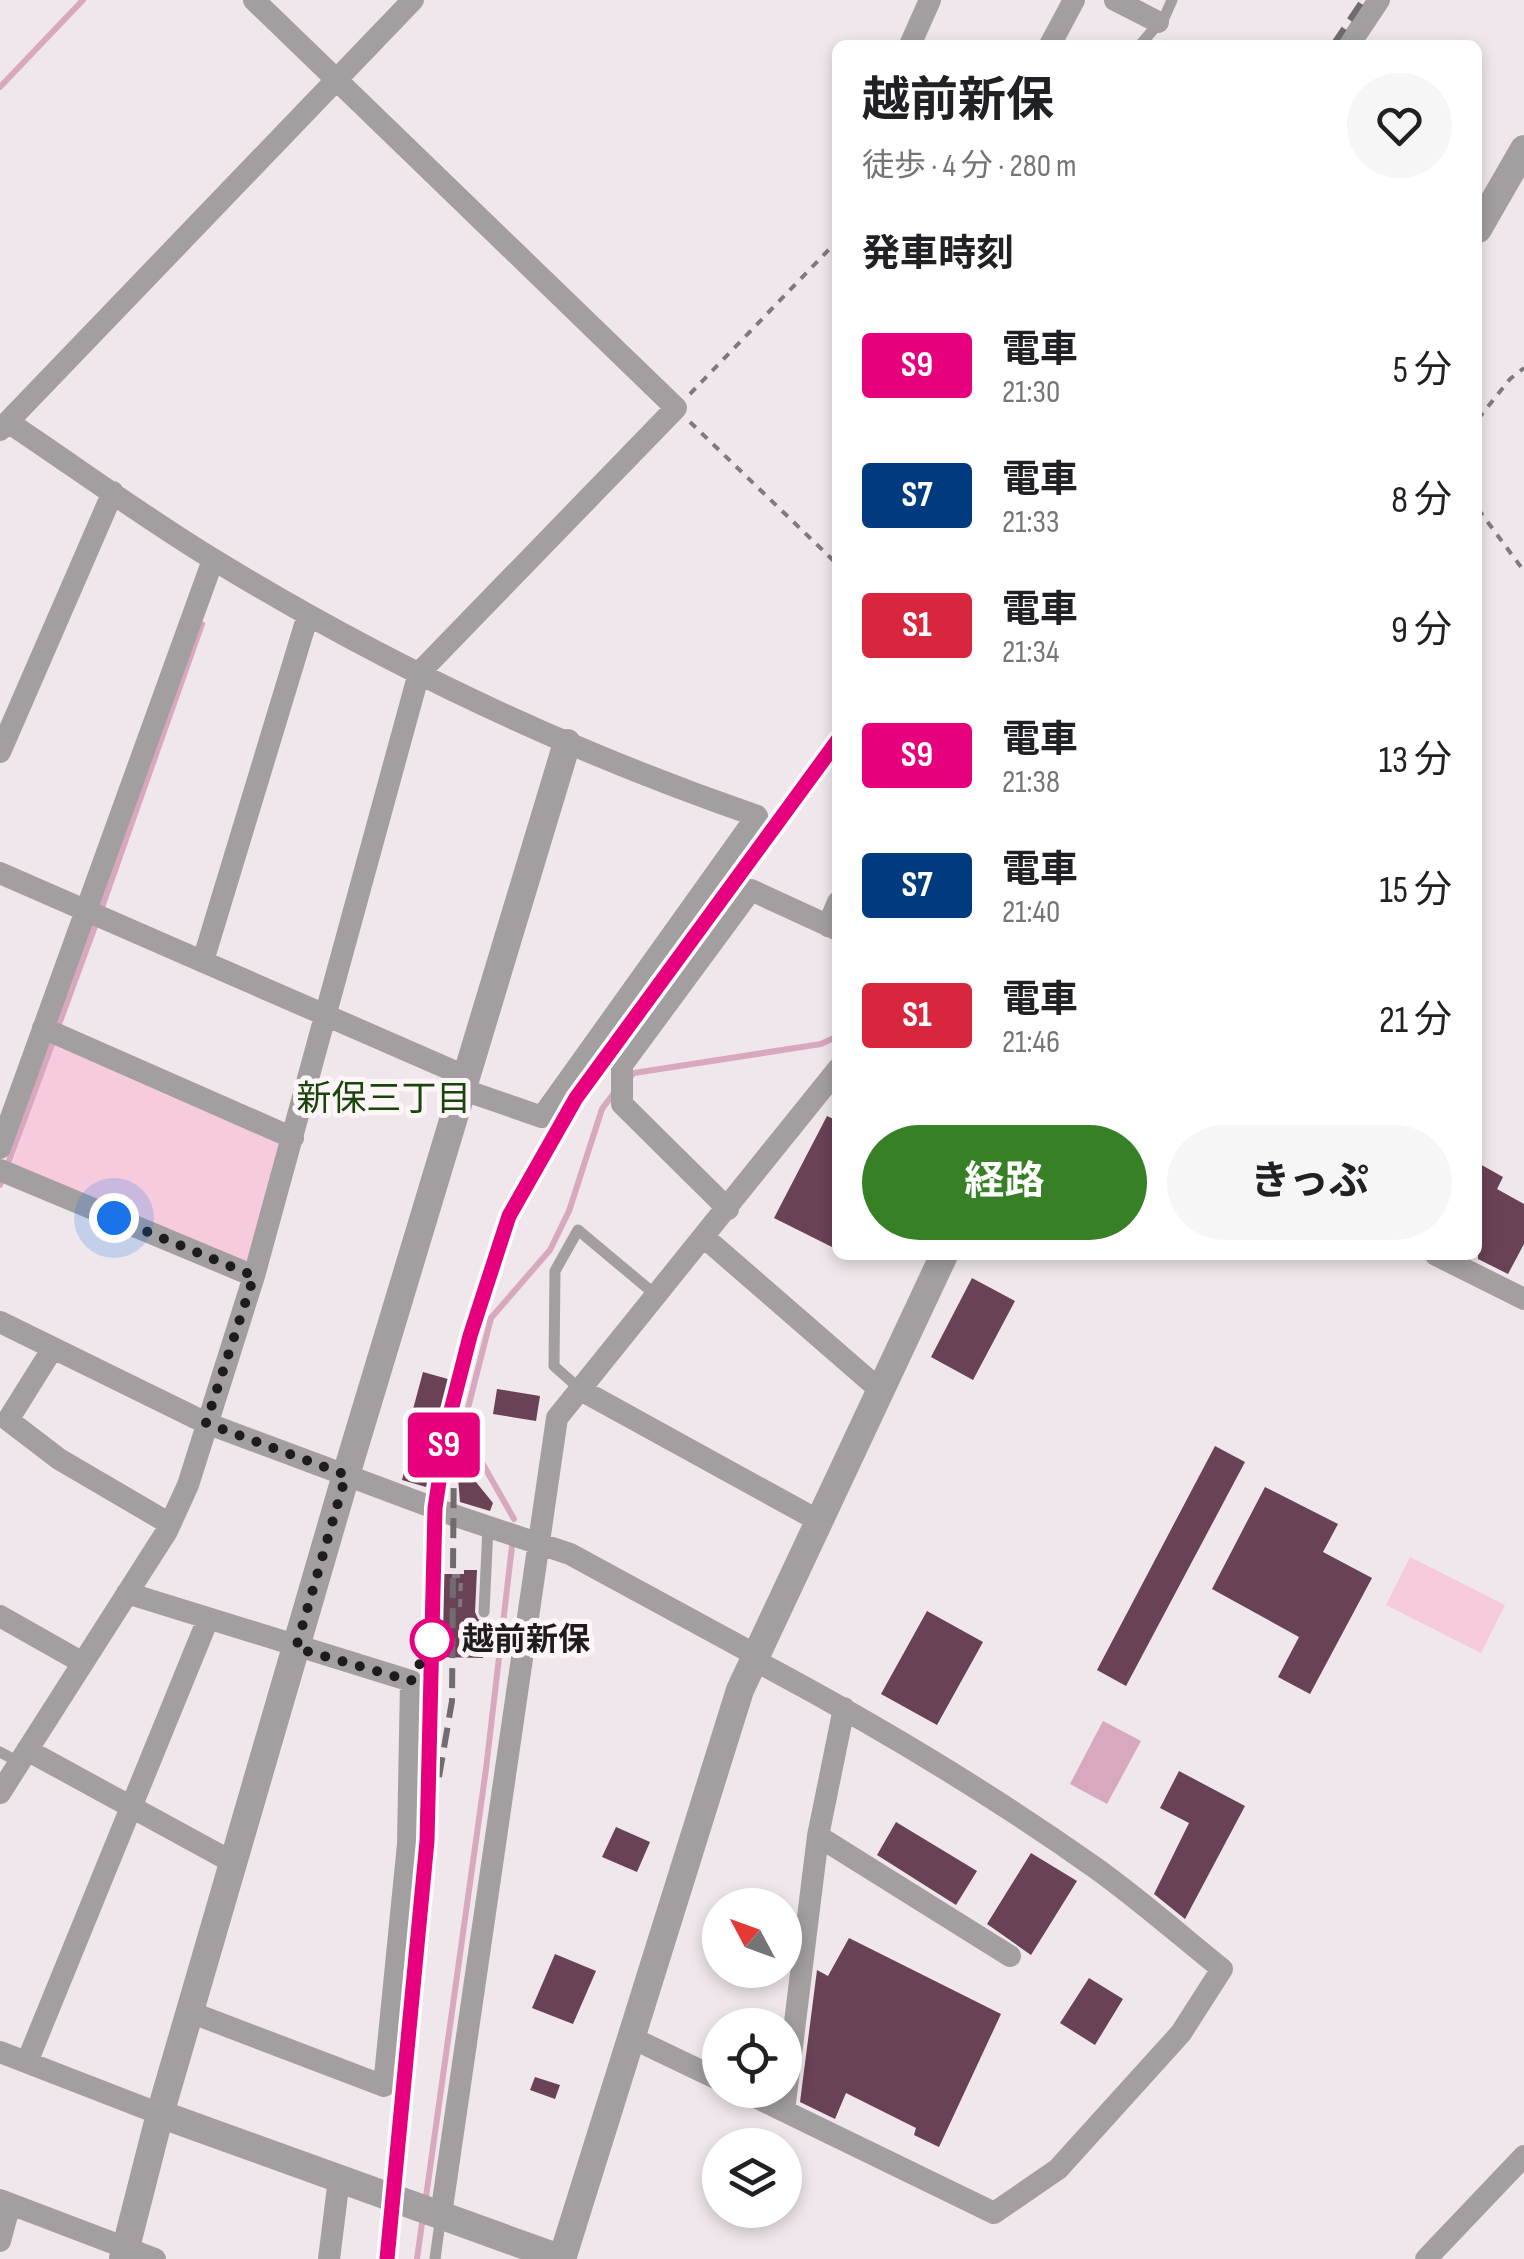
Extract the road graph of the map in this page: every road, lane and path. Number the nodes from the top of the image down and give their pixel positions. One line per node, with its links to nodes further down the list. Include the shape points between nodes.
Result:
1 (254, 0): 13 (street)
2 (413, 0): 13 (street)
3 (930, 0): 9 (street)
4 (1074, 0): 10 (street)
5 (1114, 0): 8 (street)
6 (1172, 0): 8 (lane)
7 (1379, 0): 12 (street)
8 (1158, 22): 11 (lane)
9 (912, 40)
10 (1053, 40)
11 (1144, 40)
12 (1353, 40)
13 (336, 79): 18 (street); 20 (street)
14 (1522, 159): 15 (street)
15 (1482, 219)
16 (832, 246): 18 (path)
17 (1524, 368): 19 (path)
18 (676, 408): 23 (path); 27 (street)
19 (1482, 414)
20 (4, 426): 21 (street)
21 (113, 492): 24 (street); 29 (street)
22 (1482, 515): 25 (path)
23 (832, 559)
24 (213, 560): 26 (street); 31 (street)
25 (1524, 571)
26 (308, 615): 27 (street); 33 (street)
27 (419, 673): 28 (street); 34 (street)
28 (567, 743): 37 (street); 37 (street, via 757,816 542,1117)
29 (0, 752)
30 (0, 873): 31 (street)
31 (86, 909): 33 (street); 35 (street)
32 (832, 928): 41 (street, via 751,890 622,1065 622,1104)
33 (203, 961): 34 (street)
34 (328, 1016): 37 (street); 38 (street)
35 (43, 1028): 38 (street); 39 (street)
36 (832, 1078): 41 (street)
37 (463, 1082): 53 (street)
38 (293, 1138): 45 (street)
39 (0, 1148)
40 (0, 1170): 45 (street)
41 (728, 1209): 42 (street)
42 (705, 1238): 46 (street); 51 (street)
43 (942, 1260): 51 (street)
44 (1446, 1260): 47 (street)
45 (254, 1276): 52 (street)
46 (657, 1296): 50 (street); 50 (lane, via 578,1230 555,1271 554,1366)
47 (1524, 1299)
48 (0, 1322): 49 (street)
49 (53, 1348): 52 (street); 55 (street, via 8,1420 59,1459)
50 (581, 1390): 54 (street); 57 (street, via 557,1418)
51 (880, 1390): 54 (street)
52 (206, 1423): 53 (street); 55 (street)
53 (346, 1475): 56 (street); 64 (street)
54 (819, 1521): 65 (street)
55 (170, 1524): 59 (street)
56 (488, 1527): 57 (street); 61 (lane)
57 (539, 1544): 65 (street, via 570,1554); 85 (street)
58 (452, 1576): 60 (path, via 461,1576)
59 (128, 1593): 63 (street); 66 (street)
60 (462, 1611)
61 (484, 1612)
62 (0, 1616): 66 (street)
63 (208, 1619): 64 (street); 70 (street)
64 (296, 1648): 72 (street); 74 (street, via 411,1681 408,1844 384,2086)
65 (754, 1657): 67 (street); 75 (street)
66 (82, 1663): 68 (street)
67 (844, 1708): 71 (street); 80 (street, via 1099,1871 1222,1969 1181,2033 1058,2170 994,2213)
68 (15, 1755): 69 (street); 70 (street)
69 (0, 1793)
70 (132, 1807): 72 (street); 77 (street)
71 (818, 1836): 73 (street); 80 (street)
72 (234, 1864): 74 (street)
73 (1010, 1956)
74 (190, 2012): 81 (street)
75 (630, 2037): 78 (street); 91 (street)
76 (0, 2052): 77 (street)
77 (26, 2062): 81 (street)
78 (702, 2071)
79 (778, 2108): 80 (street)
80 (784, 2111)
81 (160, 2114): 83 (street); 87 (street)
82 (1524, 2156): 92 (street)
83 (340, 2179): 85 (street); 89 (street)
84 (5, 2202): 86 (street); 87 (street)
85 (441, 2215): 90 (lane); 91 (street)
86 (0, 2241)
87 (125, 2253): 88 (street)
88 (155, 2259)
89 (329, 2259)
90 (435, 2259)
91 (562, 2259)
92 (1426, 2259)

